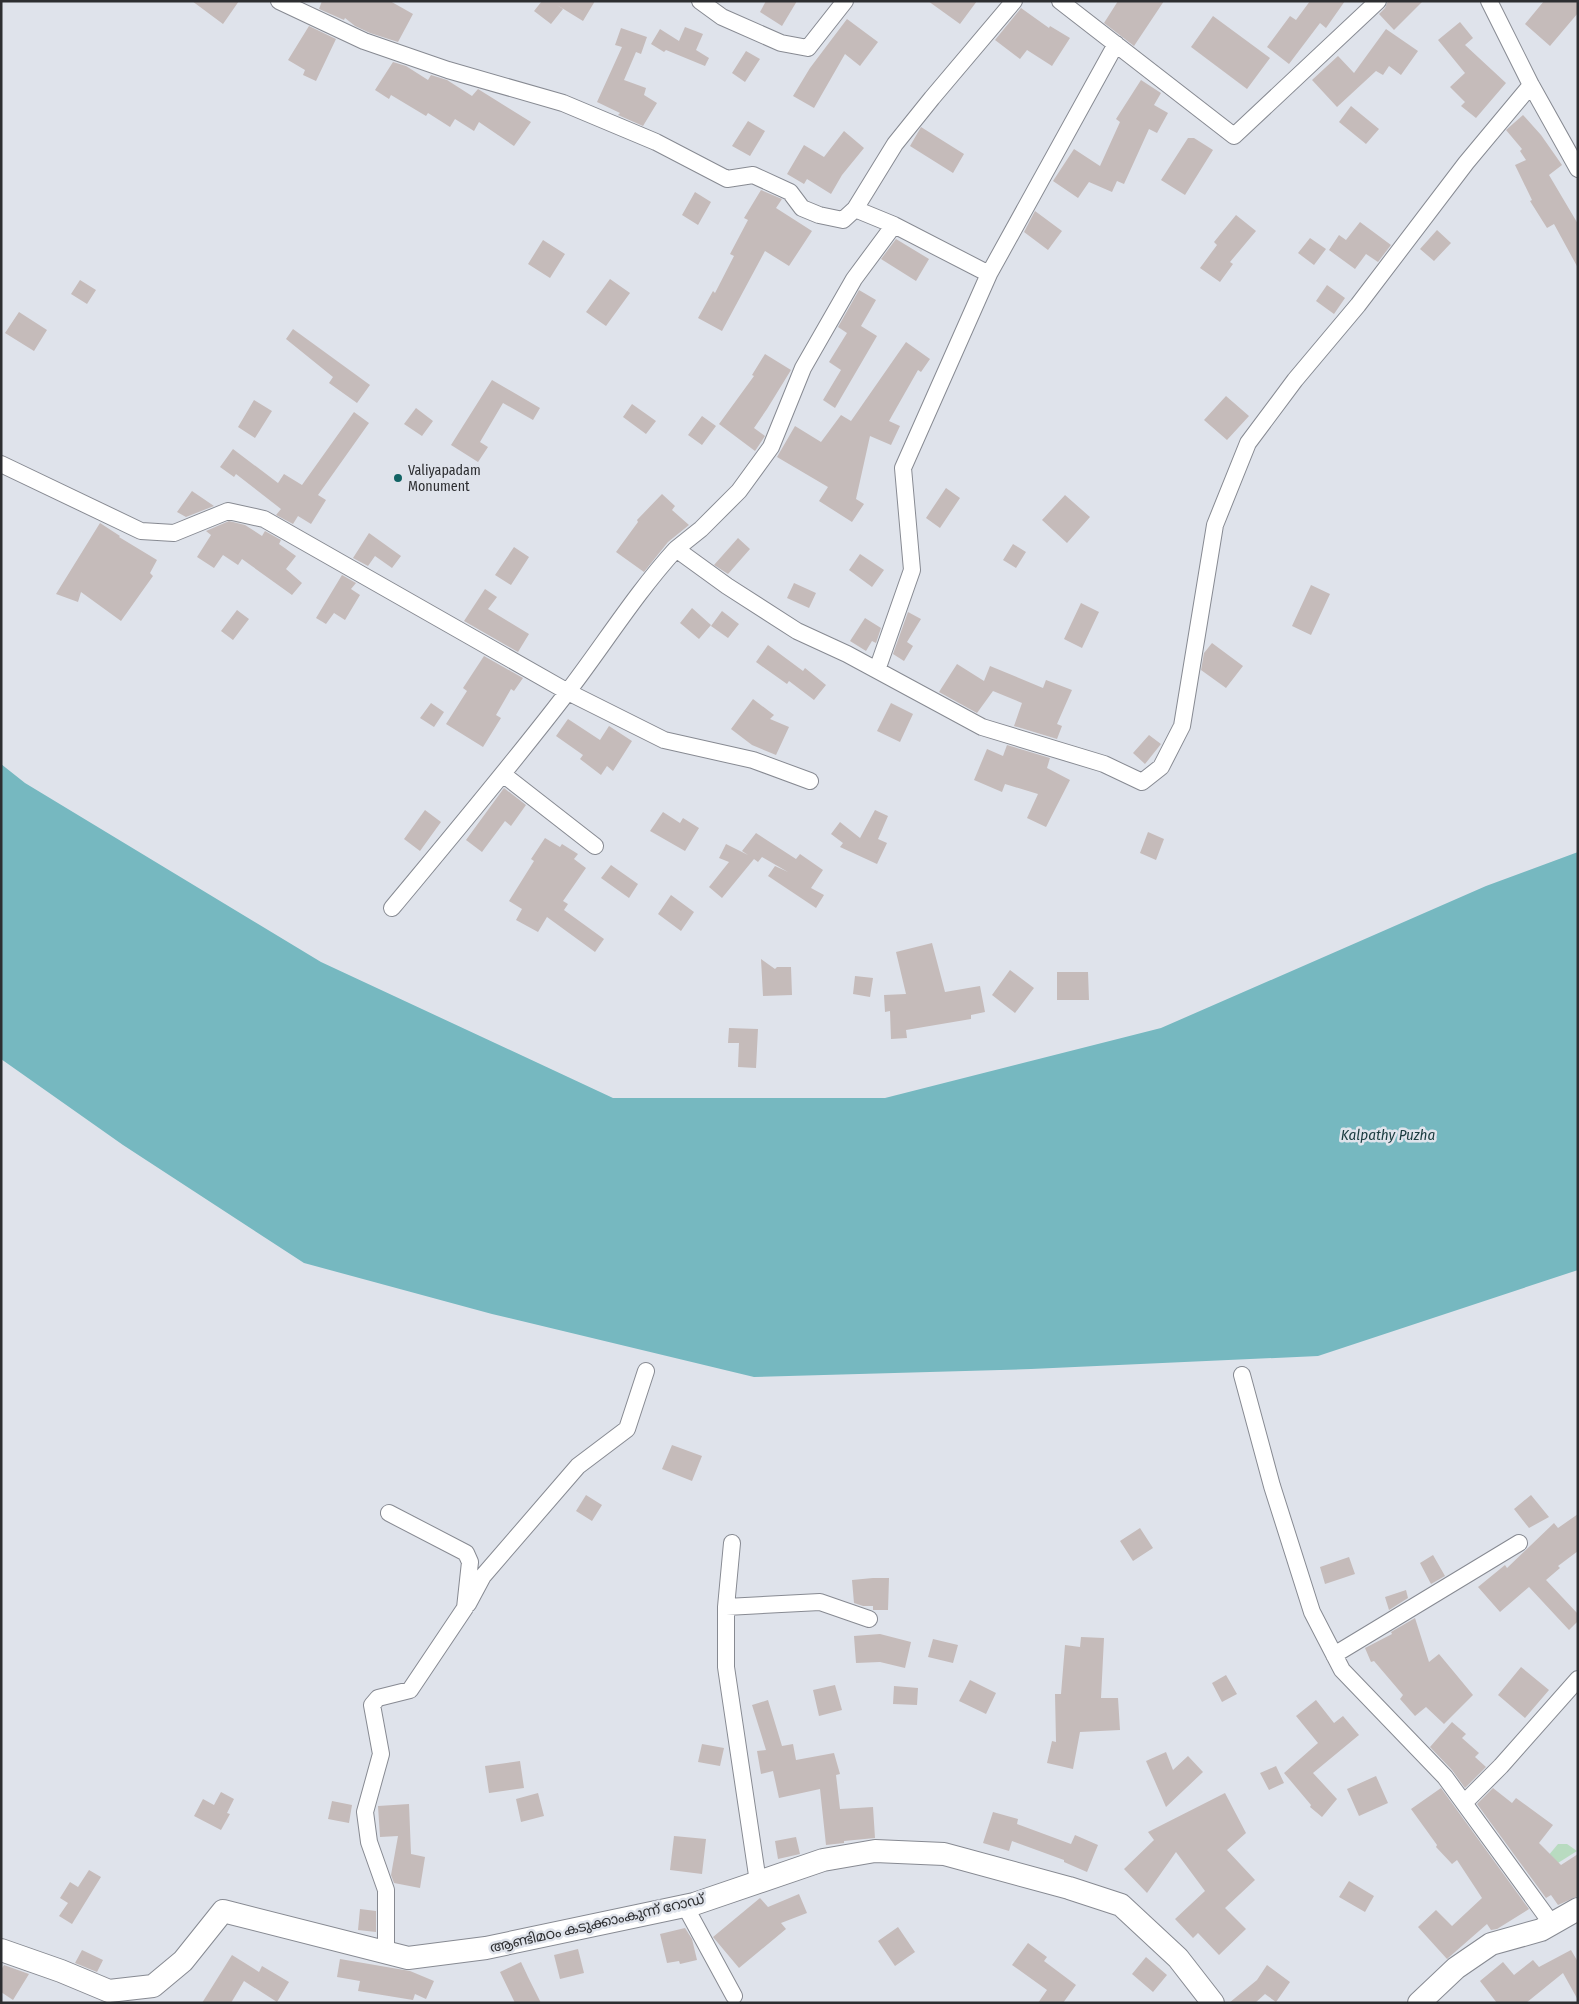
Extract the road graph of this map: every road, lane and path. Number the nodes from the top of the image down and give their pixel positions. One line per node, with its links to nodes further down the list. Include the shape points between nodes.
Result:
1 (279, 1): 11 (street, via 364,42 563,103 656,142 727,178 753,175 790,192 802,208 819,216 842,220)
2 (700, 1): 3 (street, via 722,16 780,43 808,48)
3 (845, 1)
4 (1014, 1): 11 (street, via 895,144)
5 (1060, 1): 8 (street)
6 (1378, 1): 8 (street, via 1234,136)
7 (1489, 1): 9 (street)
8 (1116, 44): 13 (street)
9 (1531, 85): 10 (street); 16 (street, via 1460,170 1248,443 1215,525 1182,726 1161,768 1142,782 1104,764 982,727)
10 (1578, 170)
11 (855, 209): 12 (street)
12 (894, 225): 13 (street); 15 (street, via 854,279 803,368 771,448 739,491)
13 (989, 274): 16 (street, via 903,468 912,570)
14 (1, 464): 17 (street, via 141,531 174,533 228,511 264,519)
15 (676, 549): 16 (street, via 797,632); 17 (street, via 652,575)
16 (877, 670)
17 (568, 692): 18 (street); 19 (street, via 664,740 753,760)
18 (504, 775): 20 (street); 21 (street)
19 (810, 782)
20 (595, 846)
21 (392, 908)
22 (646, 1371): 28 (street, via 628,1429 578,1466 483,1576)
23 (1242, 1375): 30 (street, via 1272,1486 1312,1612)
24 (389, 1513): 28 (street, via 466,1553 470,1562)
25 (732, 1543): 27 (street)
26 (1519, 1543): 30 (street)
27 (726, 1607): 29 (street, via 820,1602); 33 (street, via 726,1667)
28 (465, 1608): 38 (street, via 410,1690 378,1698 372,1706 381,1754 365,1812 369,1842 386,1890)
29 (869, 1619)
30 (1334, 1655): 32 (street, via 1342,1670 1444,1777)
31 (1578, 1680): 32 (street)
32 (1464, 1803): 36 (street)
33 (758, 1882): 34 (street, ആണ്ടിമഠം കടുക്കാംകുന്ന് റോഡ്); 40 (street, ആണ്ടിമഠം കടുക്കാംകുന്ന് റോഡ്, via 823,1860 875,1851 944,1854 1121,1905 1178,1958)
34 (685, 1906): 38 (street, ആണ്ടിമഠം കടുക്കാംകുന്ന് റോഡ്, via 486,1948 408,1958); 39 (street)
35 (1578, 1909): 36 (street)
36 (1552, 1924): 41 (street, via 1491,1944 1456,1968)
37 (1, 1950): 38 (street, ആണ്ടിമഠം കടുക്കാംകുന്ന് റോഡ്, via 109,1991 153,1986 183,1961 223,1911)
38 (386, 1952)
39 (734, 1996)
40 (1213, 2003)
41 (1419, 2003)

